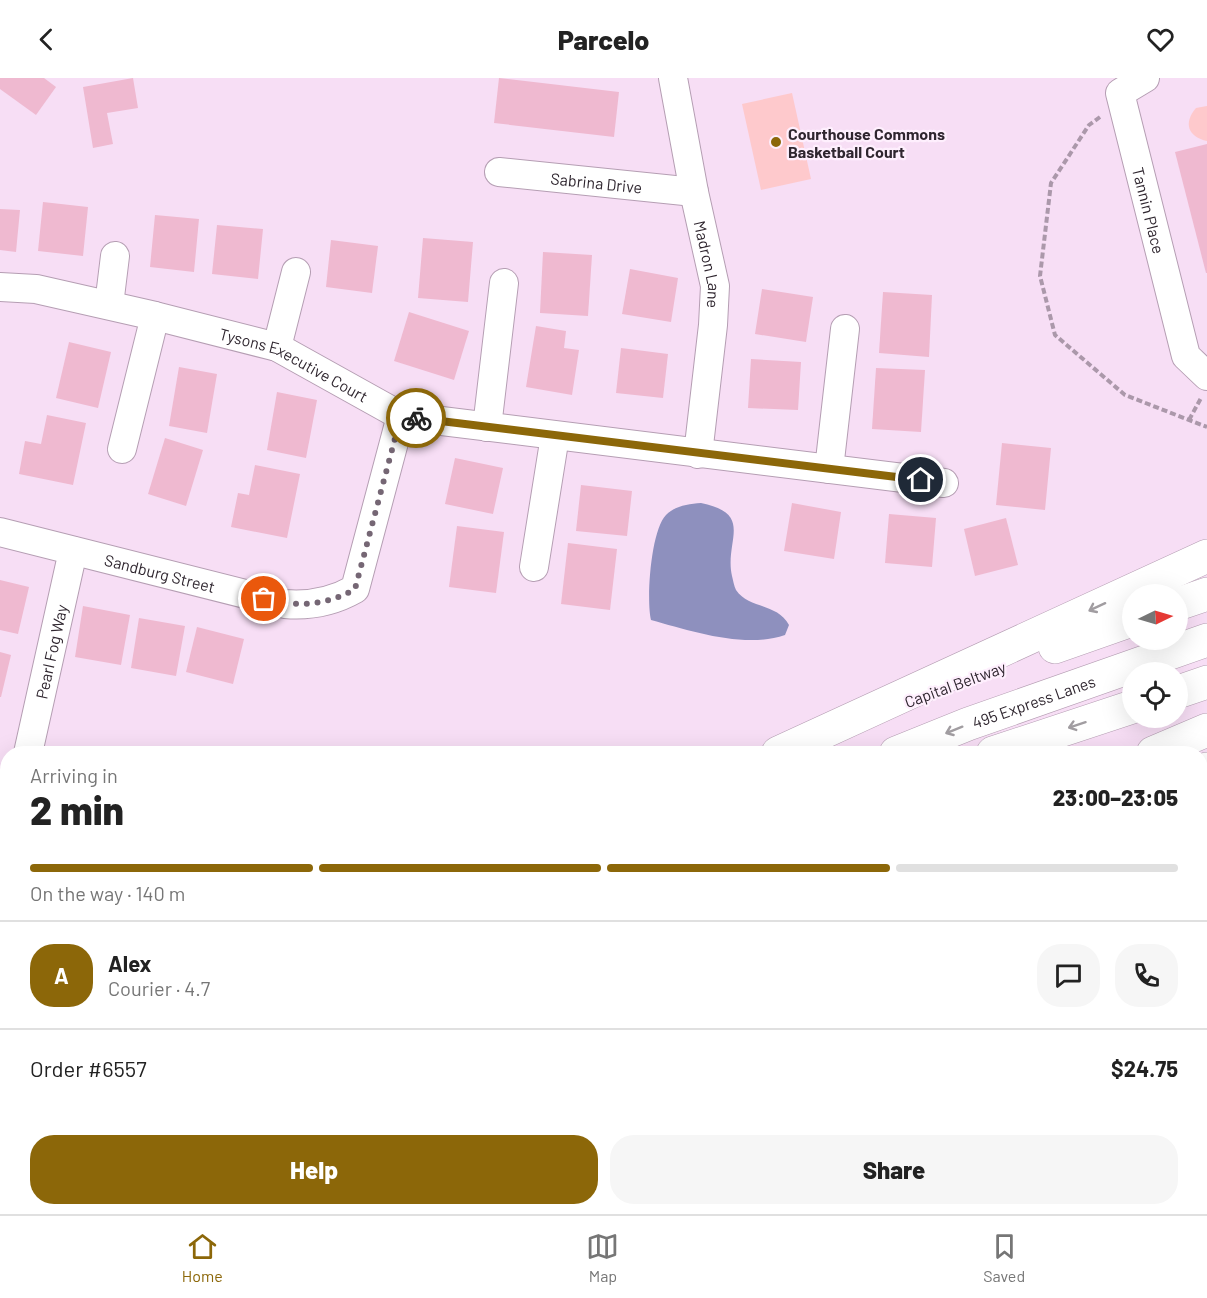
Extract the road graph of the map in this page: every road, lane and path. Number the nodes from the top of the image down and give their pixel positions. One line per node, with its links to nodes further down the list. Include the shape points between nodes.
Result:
1 (673, 78): 5 (street, Madron Lane)
2 (1145, 78): 3 (street, via 1120,93)
3 (1122, 101): 14 (street, Tannin Place, via 1186,356); 16 (path, via 1089,125 1052,183 1040,276 1055,335 1125,395)
4 (499, 172): 5 (street, Sabrina Drive)
5 (694, 192): 21 (street, Madron Lane, via 715,286)
6 (115, 256): 10 (street)
7 (296, 272): 13 (street)
8 (504, 283): 17 (street)
9 (0, 287): 10 (street, Tysons Executive Court, via 36,289)
10 (109, 305): 11 (street, Tysons Executive Court)
11 (155, 316): 13 (street, Tysons Executive Court); 20 (street)
12 (845, 329): 22 (street)
13 (277, 346): 15 (street, Tysons Executive Court)
14 (1205, 386): 16 (path)
15 (401, 416): 17 (street, Tysons Executive Court); 25 (street, Sandburg Street, via 355,589 340,598 285,604)
16 (1189, 420): 18 (path)
17 (487, 427): 19 (street, Tysons Executive Court)
18 (1207, 427)
19 (555, 436): 21 (street, Tysons Executive Court); 27 (street)
20 (122, 449)
21 (698, 454): 22 (street, Tysons Executive Court)
22 (828, 470): 23 (street, Tysons Executive Court)
23 (944, 483)
24 (0, 532): 25 (street, Sandburg Street)
25 (73, 551): 36 (street, Pearl Fog Way)
26 (1207, 556): 37 (highway, one-way to 37)
27 (534, 567)
28 (1207, 594): 29 (highway)
29 (1188, 601)
30 (1122, 624): 38 (highway, Capital Beltway)
31 (1207, 640): 39 (highway, 495 Express Lanes, one-way to 39)
32 (1207, 682): 33 (highway)
33 (1188, 689)
34 (1122, 710): 40 (highway, one-way to 40)
35 (1207, 730): 41 (highway)
36 (30, 746)
37 (793, 746)
38 (796, 746)
39 (913, 746)
40 (1014, 746)
41 (1169, 746)

